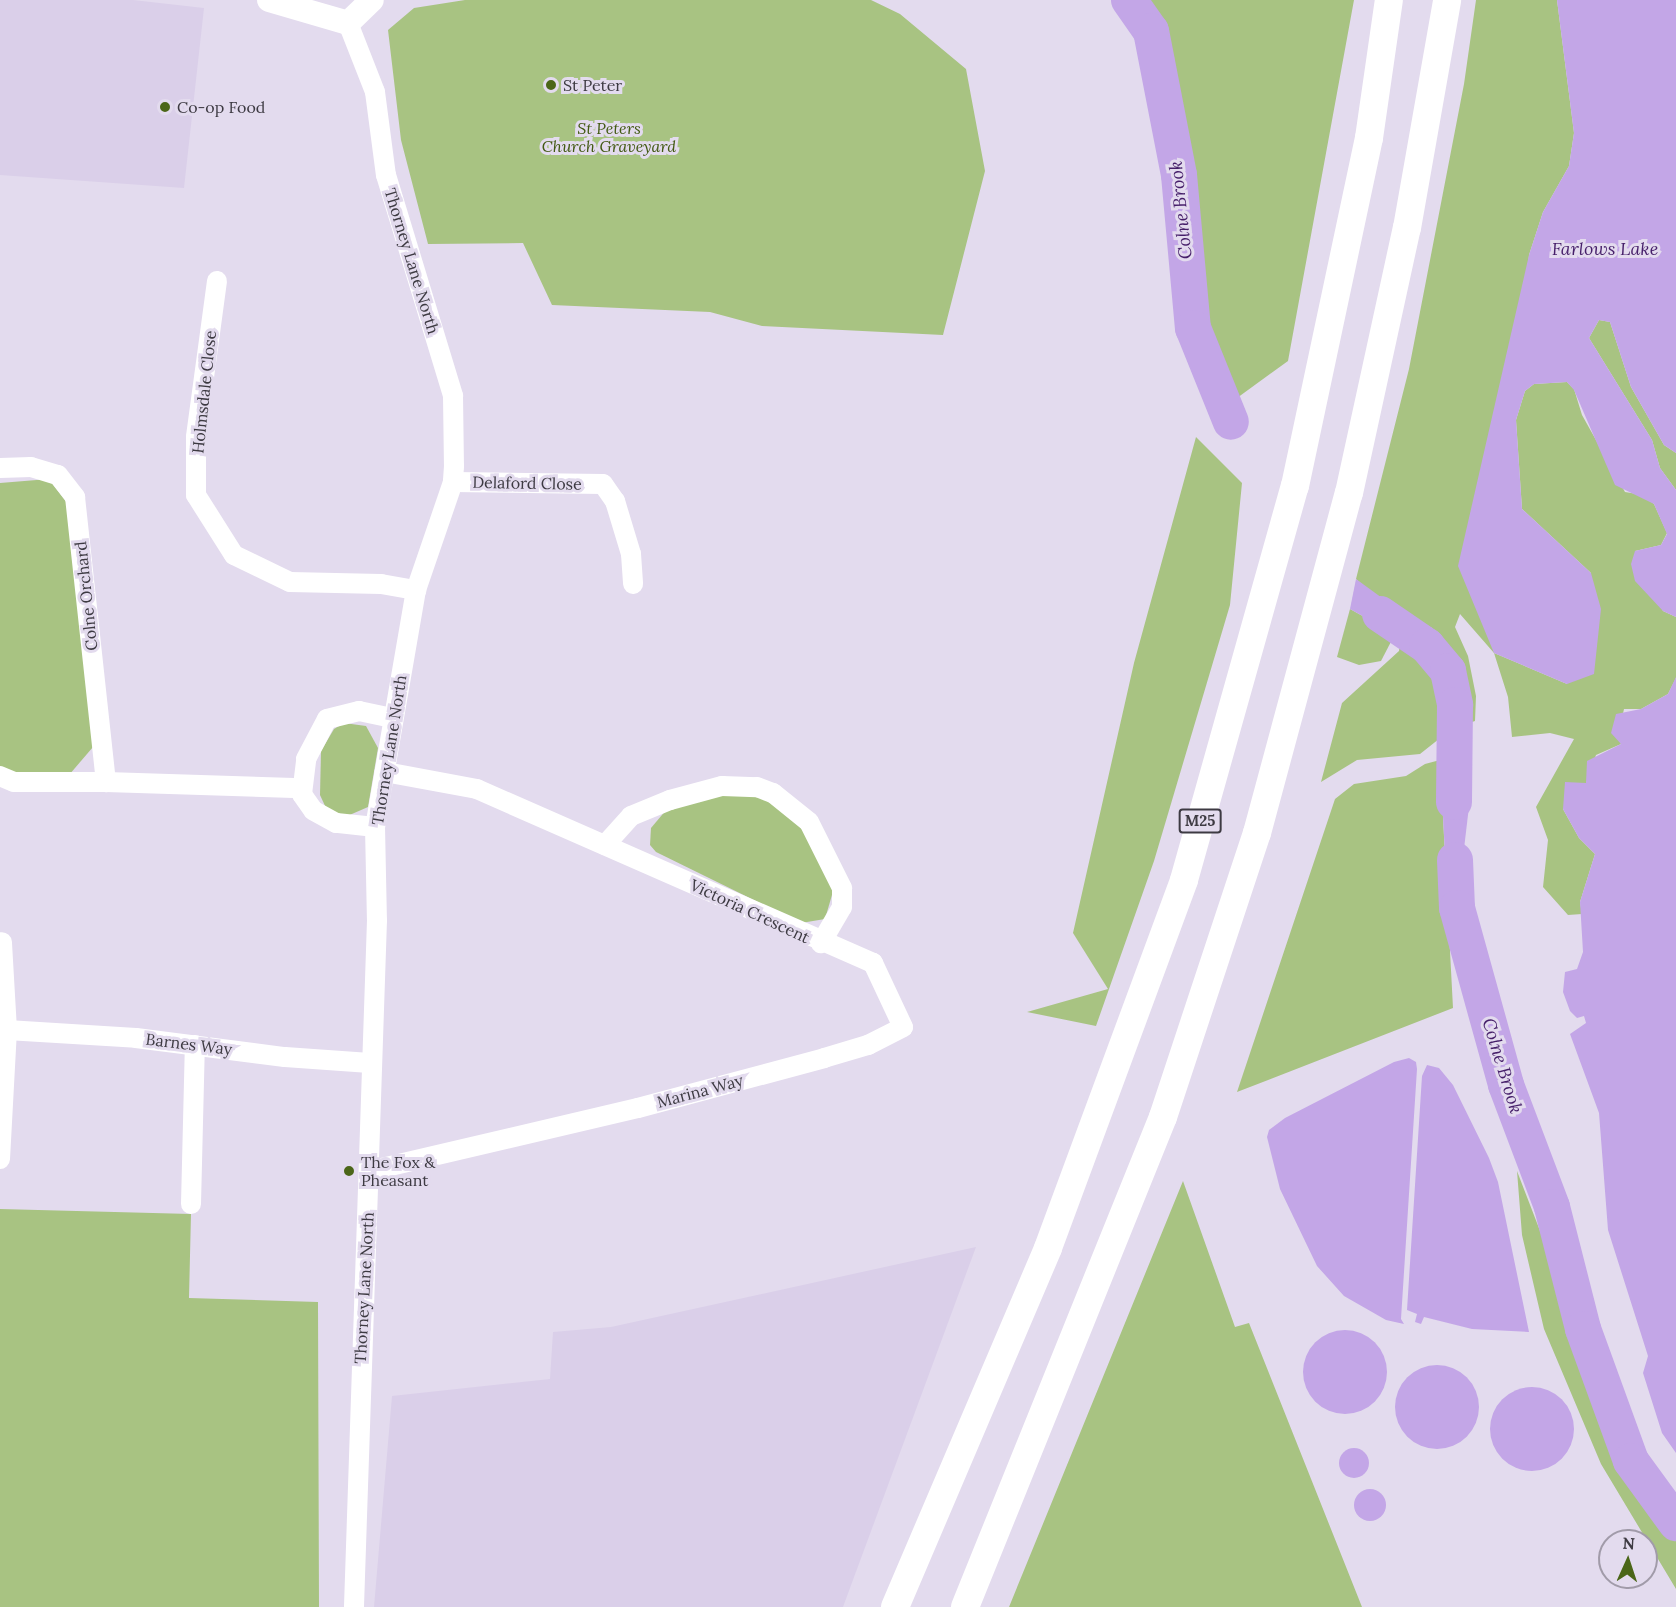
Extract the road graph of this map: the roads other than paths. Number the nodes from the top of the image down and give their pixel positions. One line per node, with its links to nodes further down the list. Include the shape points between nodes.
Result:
1 (269, 0): 5 (main road)
2 (372, 0): 5 (main road)
3 (1389, 0): 27 (highway, M25, via 1369,138 1295,486 1184,880 1048,1248)
4 (1447, 0): 28 (highway, via 1407,228 1350,493 1257,833 1163,1117)
5 (348, 24): 8 (street, Thorney Lane North, via 375,92 386,175 453,396)
6 (217, 281): 10 (street, Holmsdale Close, via 196,437 196,495 234,555 290,582 381,584)
7 (0, 468): 14 (street, Colne Orchard, via 31,466 58,475 75,496)
8 (453, 482): 9 (street, Delaford Close, via 603,484 615,501 625,533); 10 (street, Thorney Lane North)
9 (633, 584)
10 (416, 591): 11 (street, Thorney Lane North)
11 (393, 718): 12 (street, Thorney Lane North); 15 (street, via 359,711 327,718 306,759)
12 (385, 772): 16 (street, Thorney Lane North); 17 (street, Victoria Crescent, via 477,789)
13 (0, 776): 14 (street, via 14,782)
14 (106, 782): 15 (street)
15 (302, 788): 16 (street, via 313,810 336,823)
16 (375, 827): 22 (street, Thorney Lane North, via 377,920)
17 (605, 844): 19 (street, Victoria Crescent); 19 (street, Victoria Crescent, via 631,816 670,800 722,786 757,787 773,793 809,822 842,888 842,908)
18 (2, 942): 20 (street)
19 (821, 943): 24 (street, Marina Way, via 873,963 903,1027 868,1045 791,1067 638,1108)
20 (7, 1030): 21 (street, Barnes Way); 23 (street)
21 (195, 1045): 22 (street, Barnes Way, via 285,1058); 25 (street)
22 (370, 1063): 24 (street, Thorney Lane North)
23 (0, 1159)
24 (369, 1171): 26 (street, Thorney Lane North)
25 (191, 1204)
26 (354, 1607)
27 (895, 1607)
28 (966, 1607)

